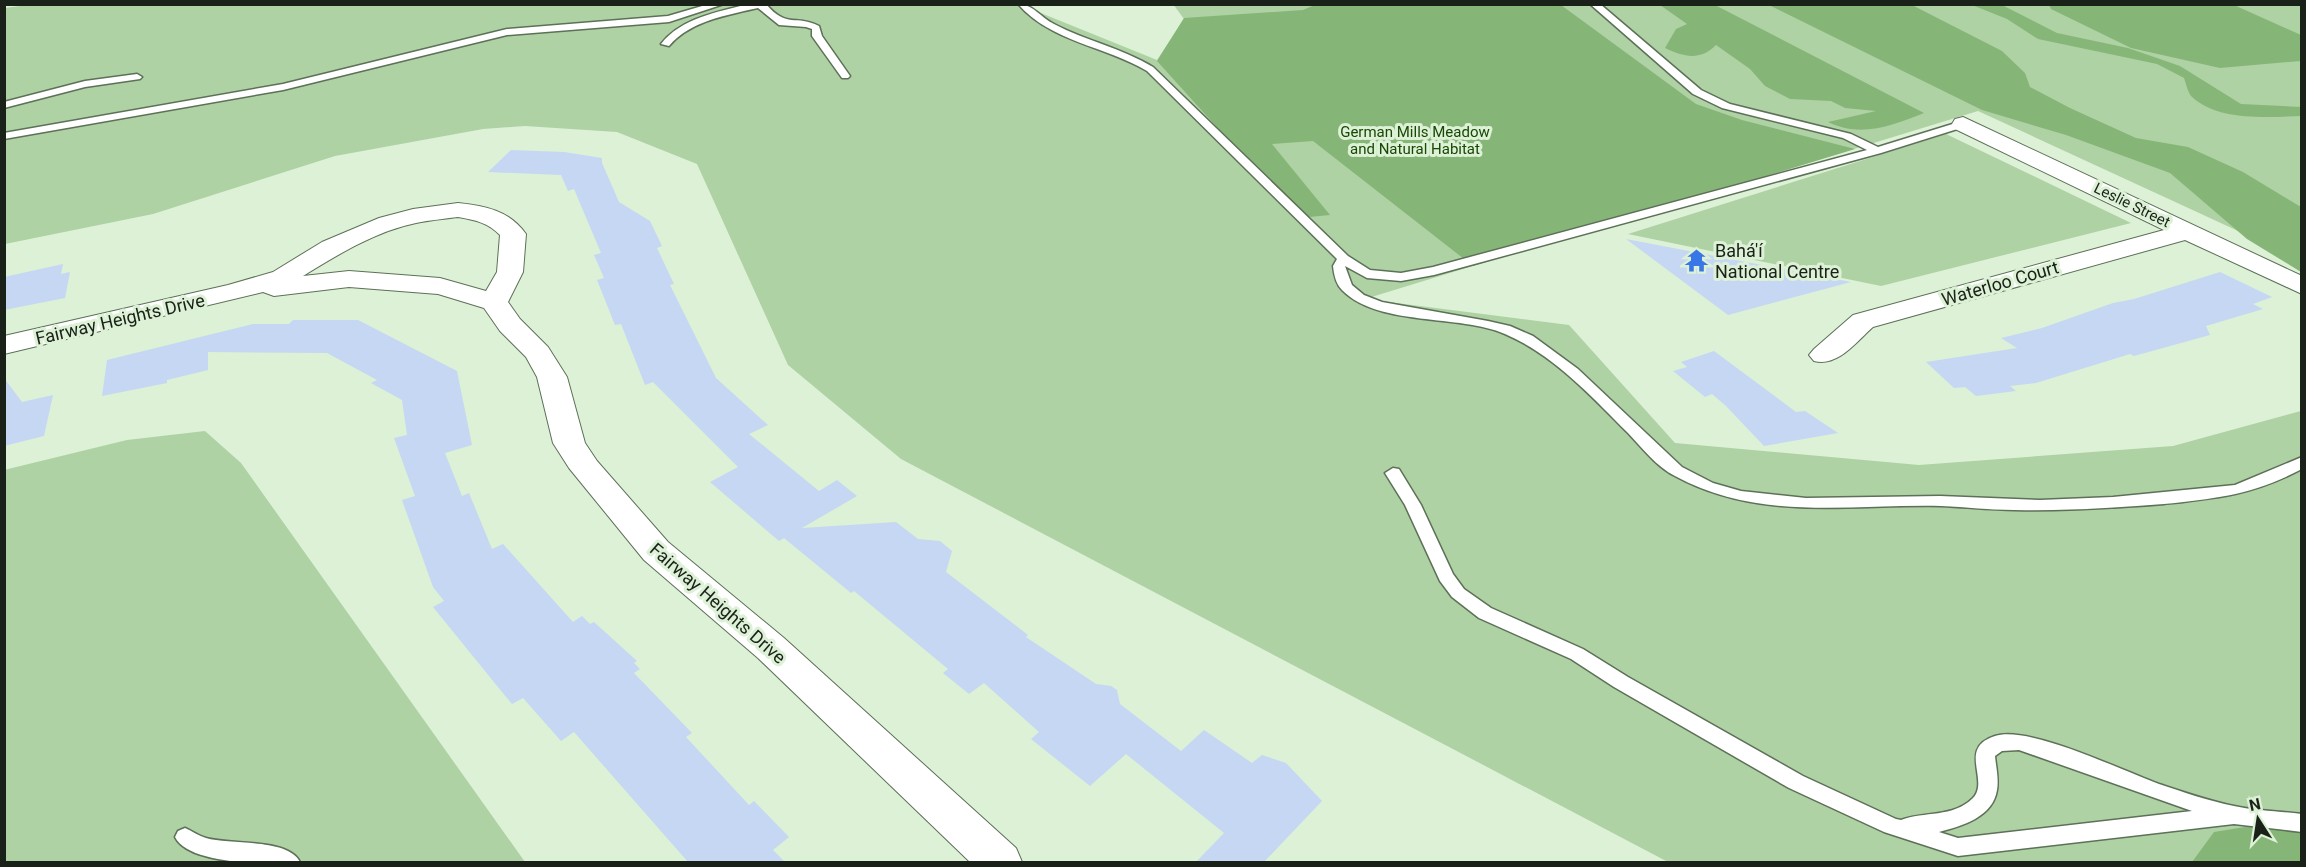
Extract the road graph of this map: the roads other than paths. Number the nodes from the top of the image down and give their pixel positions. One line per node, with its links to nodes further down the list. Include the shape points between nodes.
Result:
1 (720, 4): 10 (lane, via 669,19 507,32 283,87)
2 (1022, 4): 13 (lane, via 1050,28 1120,51 1150,69)
3 (1594, 4): 11 (lane, via 1697,92 1746,111 1847,136)
4 (761, 5): 5 (lane, via 678,31); 7 (lane, via 782,23 816,28 817,36)
5 (666, 44)
6 (137, 76): 8 (lane, via 85,84)
7 (844, 76)
8 (4, 105)
9 (1963, 124): 11 (lane); 12 (street, Leslie Street)
10 (4, 136)
11 (1877, 151): 13 (lane, via 1434,271 1401,277 1367,274)
12 (2187, 231): 14 (street, Leslie Street); 18 (street, Waterloo Court, via 1863,321)
13 (1344, 259): 19 (lane, via 1339,266 1342,281 1363,300 1490,324 1522,336 1553,355 1677,471 1692,480 1763,502 2125,502 2241,489)
14 (2301, 286)
15 (235, 292): 16 (street, Fairway Heights Drive, via 349,279 440,286); 16 (street, Fairway Heights Drive, via 282,278 331,247 388,223 458,210 482,213 500,221 513,234 510,272); 17 (street, Fairway Heights Drive)
16 (494, 302): 26 (street, Fairway Heights Drive, via 538,353 552,377 574,451 611,501 656,551 771,648)
17 (4, 345)
18 (1824, 355)
19 (2301, 462)
20 (1393, 473): 23 (lane, via 1413,505 1446,577 1458,593 1485,613 1576,654 1796,782)
21 (2234, 815): 22 (lane); 23 (lane, via 1958,847); 23 (lane, via 2019,742 1998,744 1985,753 1986,797 1980,805 1963,815 1922,828)
22 (2301, 823)
23 (1891, 826)
24 (185, 837): 25 (lane, via 201,847 280,857)
25 (289, 862)
26 (1000, 862)

